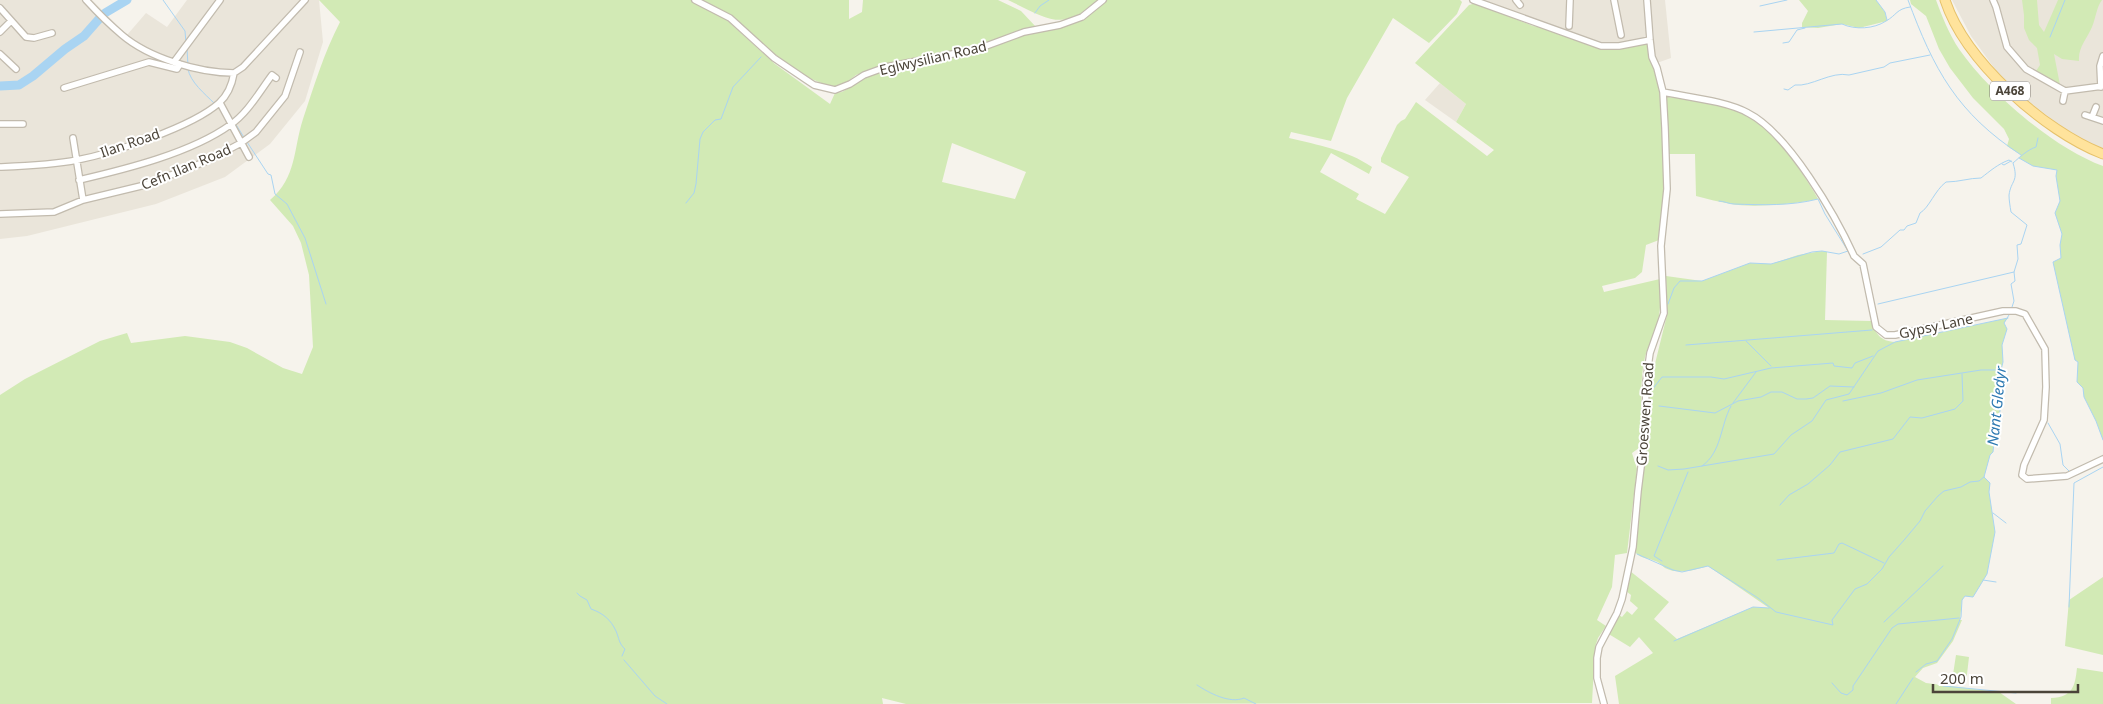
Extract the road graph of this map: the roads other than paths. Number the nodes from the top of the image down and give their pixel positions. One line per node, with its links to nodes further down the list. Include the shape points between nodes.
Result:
1 (86, 0): 22 (street, via 123,36 141,48)
2 (220, 0): 22 (street)
3 (305, 0): 24 (street, via 243,68)
4 (695, 0): 5 (street, Eglwysilian Road, via 730,18 774,58 814,85 835,90 886,67 978,49 1024,32 1060,25 1082,17)
5 (1103, 0)
6 (1473, 0): 18 (street, via 1601,46)
7 (1570, 0): 14 (street)
8 (1614, 0): 17 (street)
9 (1647, 0): 18 (street, Groeswen Road)
10 (1945, 0): 39 (main road, A468, via 1964,36 2018,100 2054,129)
11 (1992, 0): 28 (street, via 2012,55 2032,74)
12 (0, 8): 13 (street)
13 (11, 21): 15 (street); 16 (street, via 26,37)
14 (1569, 26)
15 (0, 32)
16 (52, 33)
17 (1621, 35)
18 (1650, 40): 29 (street, Groeswen Road)
19 (300, 52): 38 (street, Cefn Ilan Road, via 285,96 256,132)
20 (0, 54): 23 (street)
21 (2103, 56): 26 (street, via 2100,66)
22 (177, 63): 24 (street); 27 (street, via 177,69 149,62)
23 (16, 68)
24 (234, 73): 31 (street, Ilan Road, via 231,87)
25 (276, 78): 36 (street, via 272,75)
26 (2102, 86): 28 (street)
27 (64, 88)
28 (2065, 91): 30 (street)
29 (1663, 92): 46 (street, Gypsy Lane, via 1748,112 1773,131 1804,170 1854,256 1863,264 1876,327 1886,335 1895,336 2003,311 2025,314 2045,349 2046,387 2044,420 2022,475 2027,479 2068,476); 47 (street, Groeswen Road, via 1667,189 1661,246 1664,313 1650,353 1646,381 1645,435 1633,547 1622,599 1601,642 1597,658 1597,678)
30 (2063, 101)
31 (220, 103): 36 (street); 41 (street, Ilan Road, via 196,119 135,143)
32 (2096, 107): 33 (street, via 2088,116)
33 (2103, 122)
34 (0, 124): 35 (street)
35 (23, 124)
36 (231, 125): 38 (street); 43 (street, via 134,167)
37 (73, 138): 41 (street)
38 (241, 143): 40 (street); 44 (street, Cefn Ilan Road, via 208,161 145,186)
39 (2103, 154)
40 (249, 158)
41 (77, 160): 42 (street, Ilan Road); 43 (street)
42 (0, 167)
43 (79, 180): 44 (street)
44 (83, 200): 45 (street, Cefn Ilan Road, via 54,212)
45 (0, 214)
46 (2103, 459)
47 (1604, 704)

